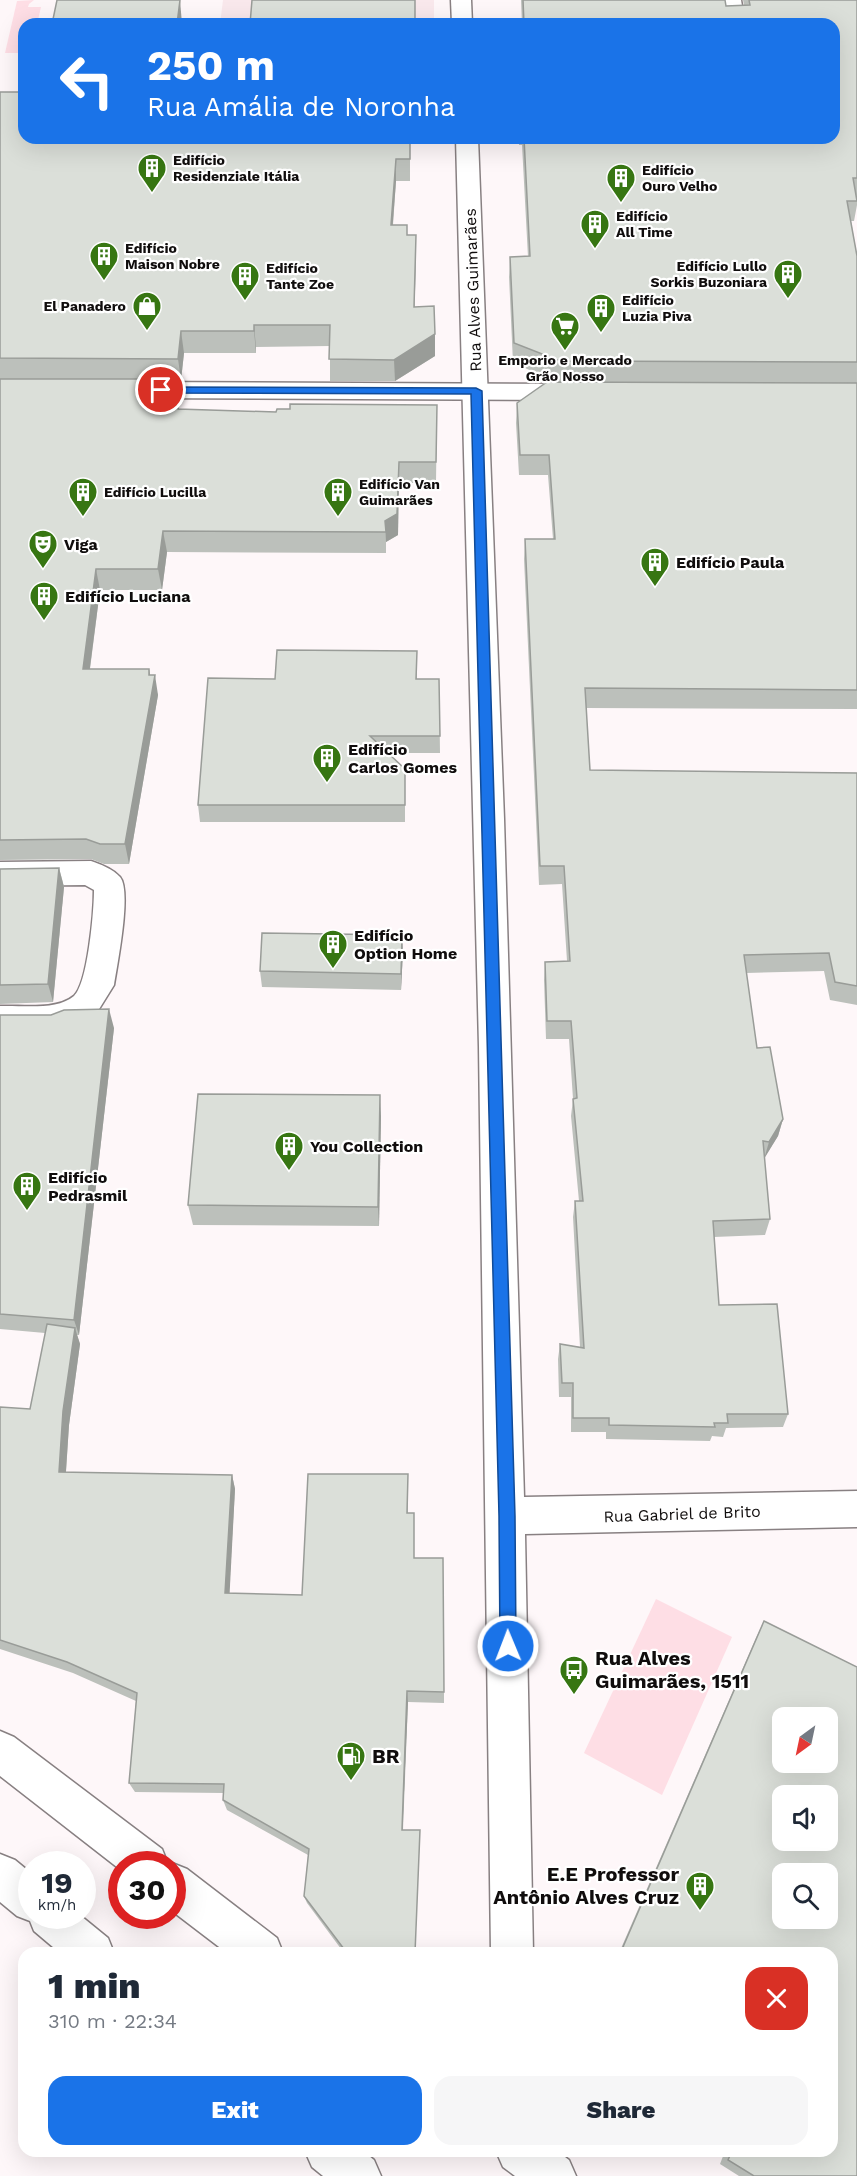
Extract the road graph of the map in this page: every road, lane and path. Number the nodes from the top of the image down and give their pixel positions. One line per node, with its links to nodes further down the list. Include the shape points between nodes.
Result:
1 (462, 0): 3 (street)
2 (731, 0): 4 (street)
3 (462, 18)
4 (734, 18)
5 (467, 144): 7 (street, Rua Alves Guimarães)
6 (106, 390): 7 (street)
7 (476, 391): 8 (street); 12 (street, Rua Alves Guimarães)
8 (599, 392)
9 (0, 874): 10 (street, via 91,873 109,885 109,910 98,986 85,1005 56,1018)
10 (0, 1019)
11 (857, 1509): 12 (street, Rua Gabriel de Brito)
12 (507, 1516): 21 (street, Rua Alves Guimarães)
13 (0, 1751): 14 (street)
14 (130, 1851)
15 (0, 1875): 16 (street)
16 (18, 1890)
17 (186, 1895): 20 (street)
18 (64, 1929): 19 (street)
19 (86, 1947)
20 (254, 1947)
21 (512, 1947)
22 (335, 2157): 24 (street)
23 (527, 2157): 25 (street)
24 (358, 2176)
25 (553, 2176)

